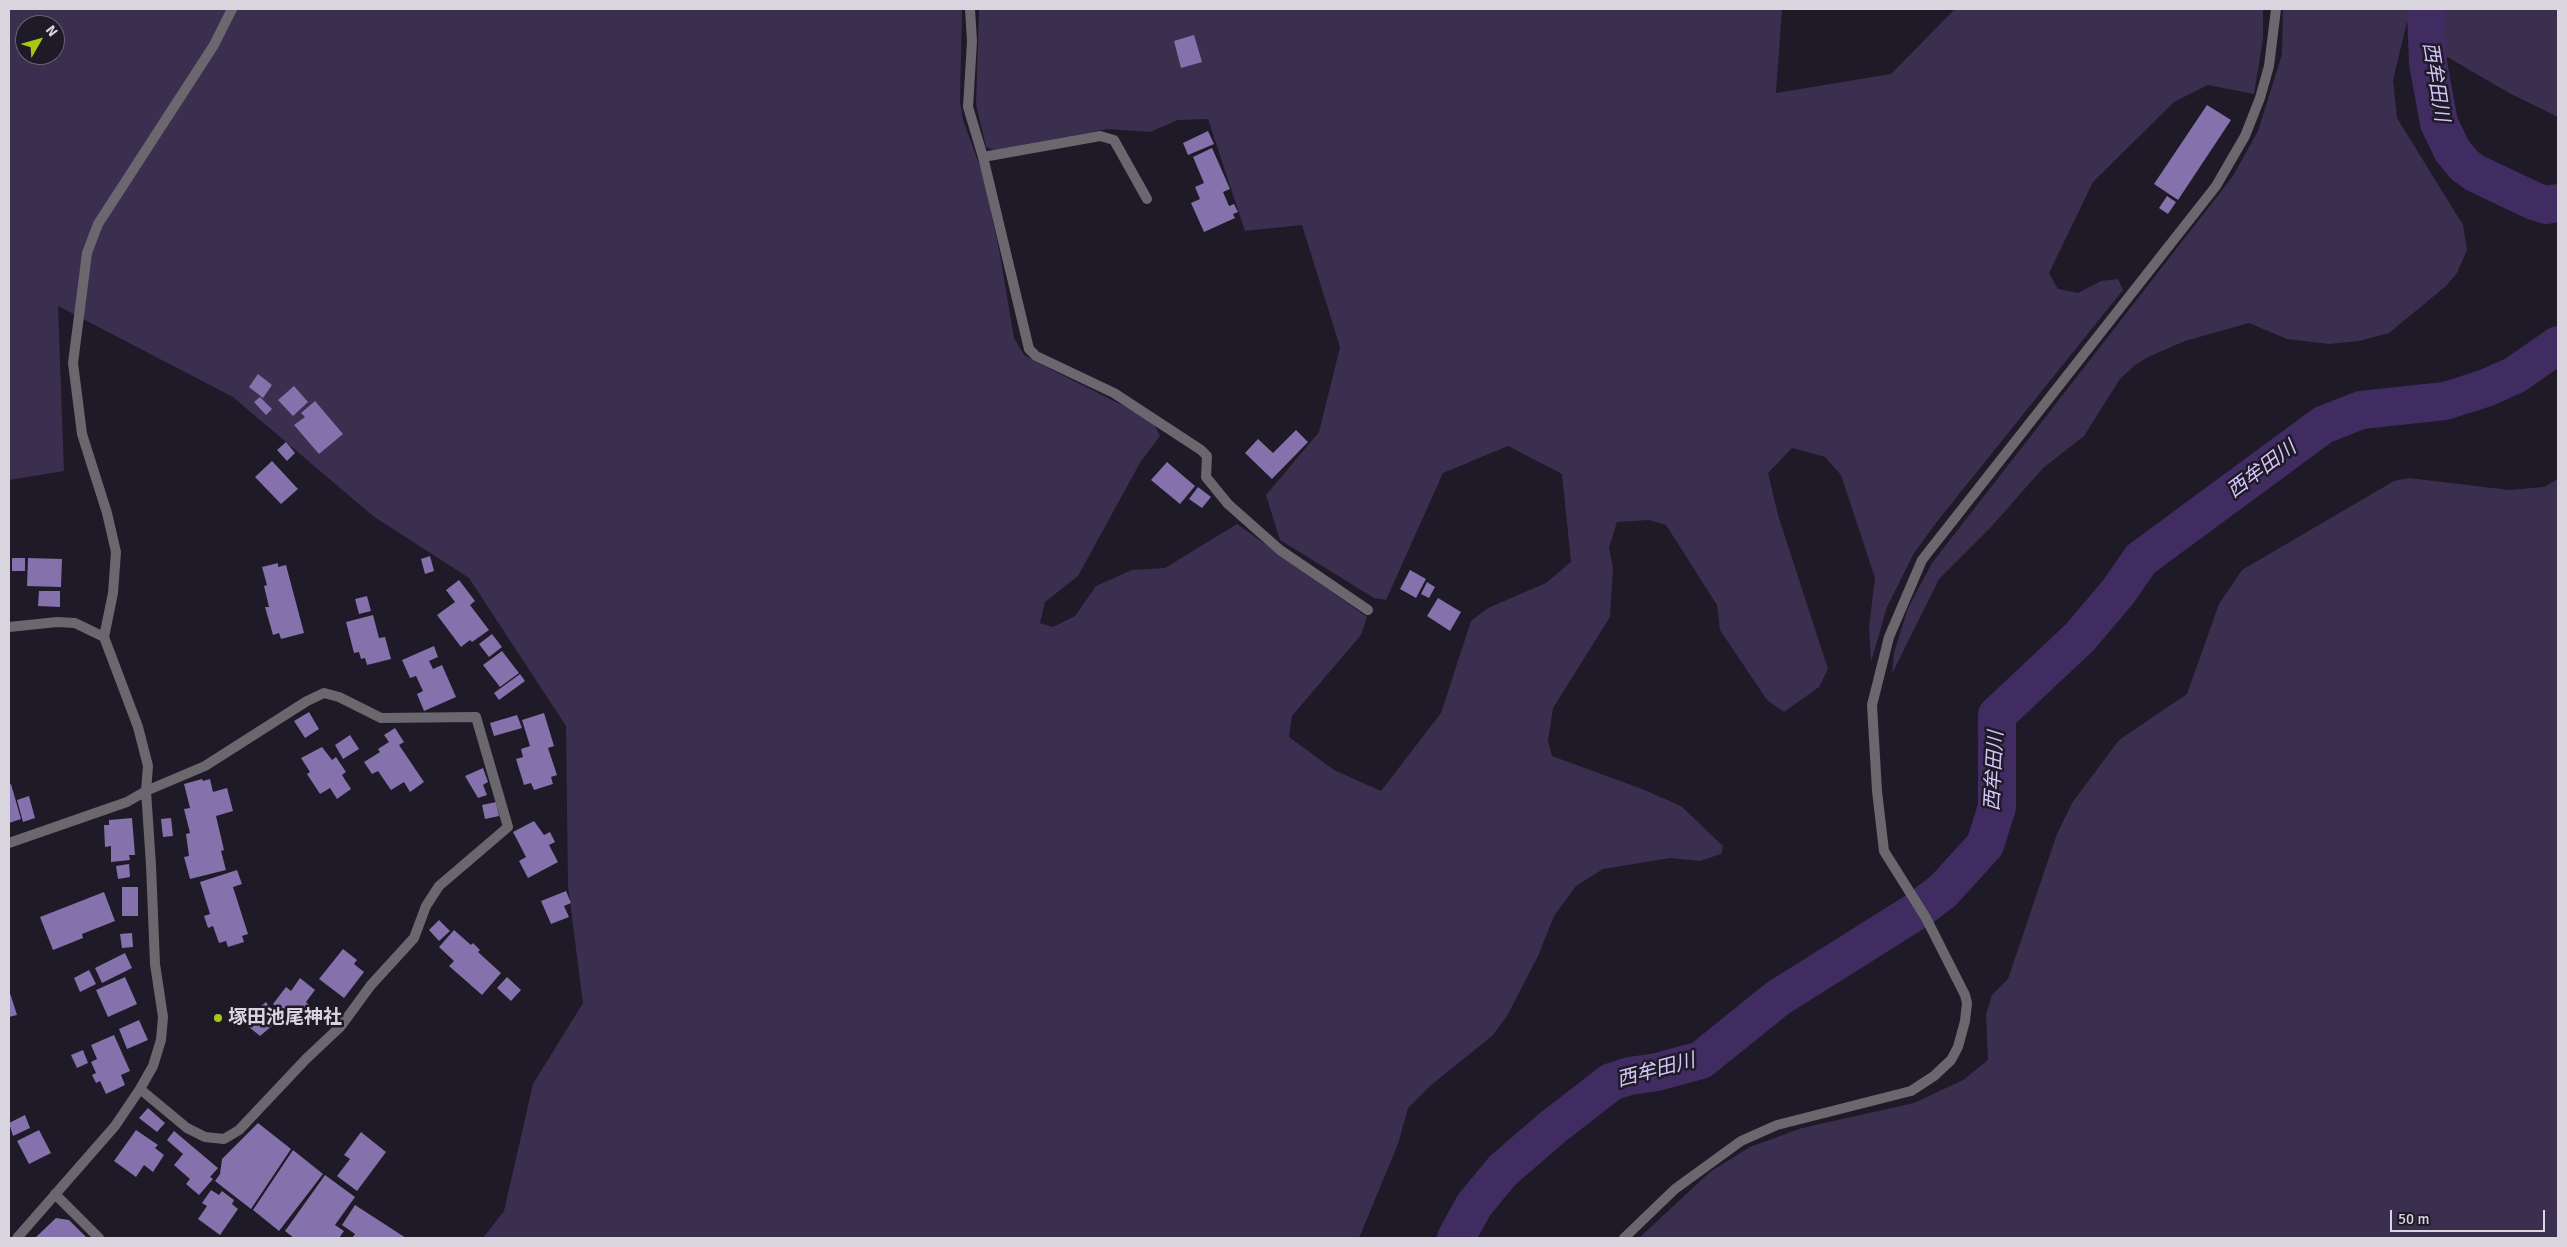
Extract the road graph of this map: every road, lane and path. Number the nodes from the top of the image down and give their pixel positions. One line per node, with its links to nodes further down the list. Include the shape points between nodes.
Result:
1 (232, 9): 8 (street, via 214,46 98,224 87,253 73,364 82,434 116,552 114,593)
2 (970, 9): 4 (street, via 972,41 968,107)
3 (2276, 9): 15 (street, via 2269,66 2260,98 2245,136 2216,186 1922,560 1889,636 1872,705 1876,790 1884,852 1926,918 1965,995 1963,1033 1951,1060 1911,1091 1778,1125 1741,1141 1675,1189)
4 (983, 157): 5 (street, via 1100,136 1114,140); 6 (street, via 1029,349 1036,356 1114,393 1201,450 1207,456 1206,477 1228,504 1280,550)
5 (1147, 198)
6 (1368, 610)
7 (9, 627): 8 (street, via 74,623)
8 (104, 637): 9 (street, via 145,749 148,766)
9 (146, 791): 10 (street, via 128,802); 11 (street, via 155,964 163,1017 161,1040 153,1066); 11 (street, via 205,766 324,693 381,718 476,717 508,827 440,886 426,906 414,938 371,985 341,1026 239,1130 224,1139 205,1137 187,1128)
10 (9, 843)
11 (140, 1089): 12 (street, via 115,1126)
12 (55, 1194): 13 (street); 14 (street)
13 (17, 1238)
14 (98, 1238)
15 (1624, 1238)

